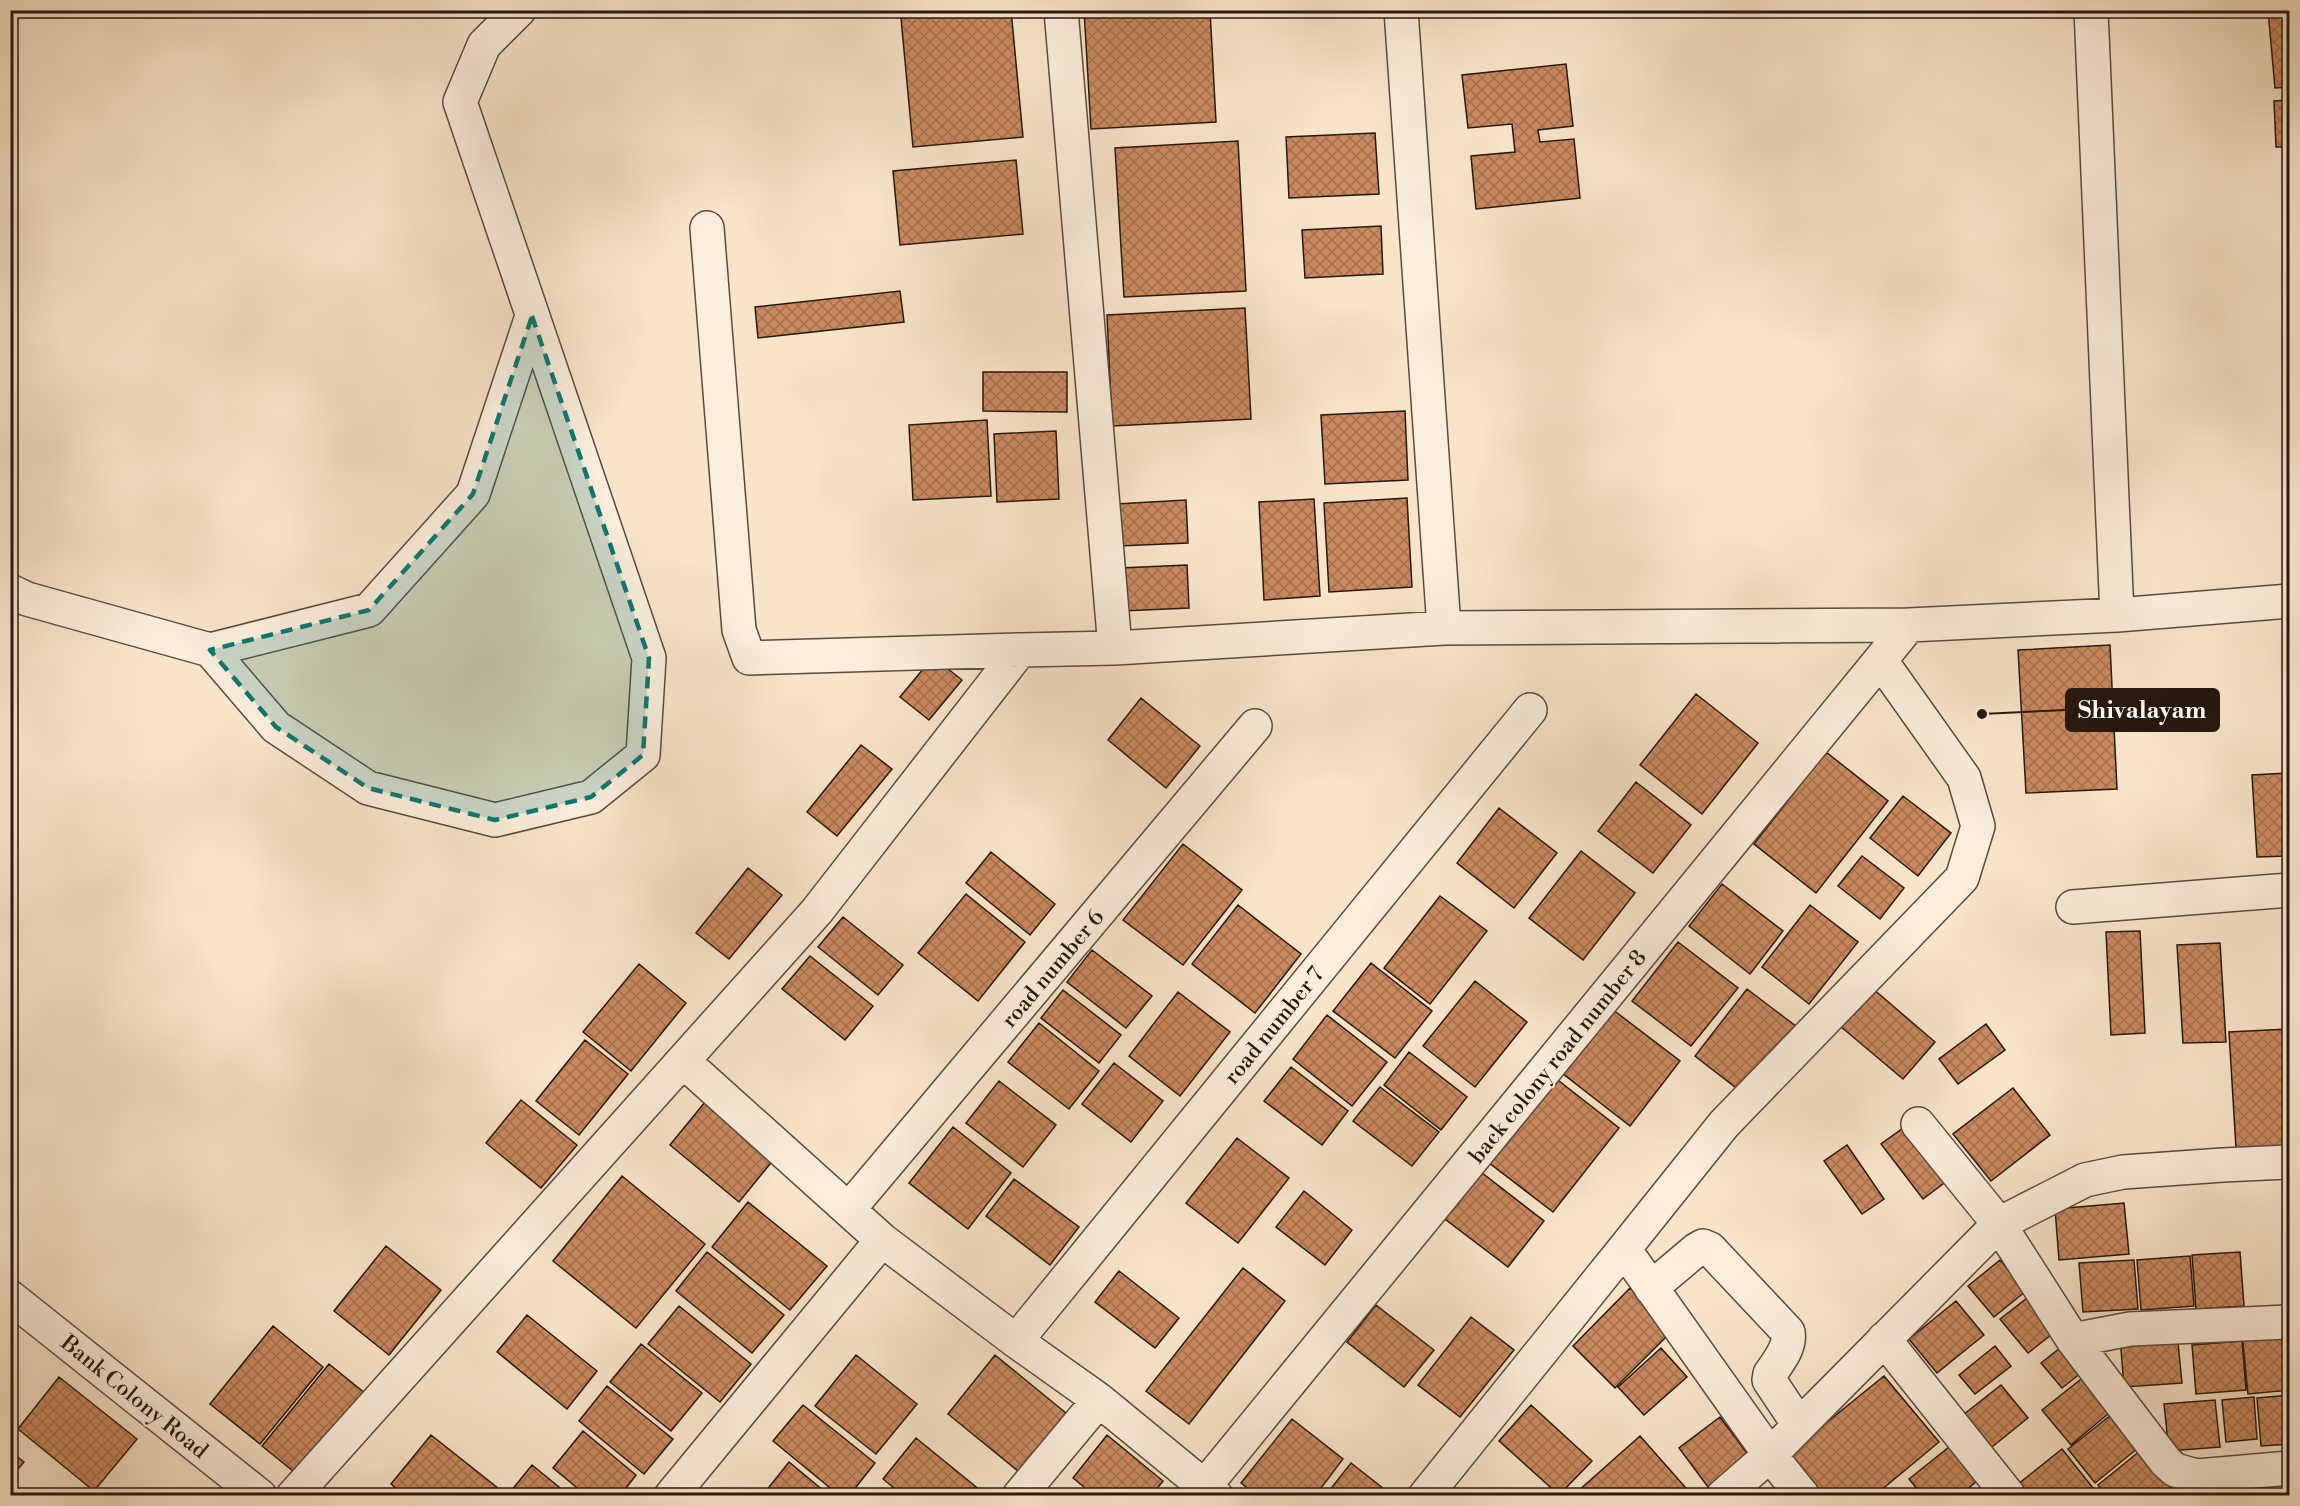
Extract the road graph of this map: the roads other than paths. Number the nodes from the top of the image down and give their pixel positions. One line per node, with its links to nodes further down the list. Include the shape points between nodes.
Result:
1 (519, 10): 6 (street, via 484,45 460,102)
2 (1061, 10): 12 (street)
3 (1401, 10): 11 (street)
4 (2091, 10): 9 (street)
5 (707, 228): 14 (street, via 739,630 749,658)
6 (532, 316): 13 (street, via 473,494 369,610); 13 (street, via 649,658 643,755 591,797 495,820 368,788 276,727)
7 (10, 591): 13 (street)
8 (2289, 601): 9 (street)
9 (2117, 615): 10 (street)
10 (1909, 625): 11 (street); 15 (street, back colony road number 8)
11 (1444, 628): 12 (street)
12 (1116, 648): 14 (street)
13 (210, 650)
14 (1020, 650): 20 (street, via 817,911)
15 (1881, 661): 26 (street, via 1964,778 1978,826 1962,878 1724,1124); 37 (street, back colony road number 8)
16 (1530, 710): 32 (street, road number 7)
17 (1255, 726): 23 (street, road number 6)
18 (2289, 890): 19 (street)
19 (2073, 907)
20 (683, 1061): 23 (street); 39 (street)
21 (1918, 1124): 24 (street)
22 (2289, 1162): 24 (street, via 2123,1172 2085,1180)
23 (849, 1209): 25 (street)
24 (1999, 1224): 30 (street); 31 (street)
25 (882, 1240): 32 (street); 40 (street)
26 (1624, 1249): 27 (street); 42 (street)
27 (1651, 1288): 34 (street, via 1696,1250 1710,1248 1788,1332 1786,1347 1769,1380); 35 (street)
28 (10, 1297): 38 (street, Bank Colony Road)
29 (2289, 1322): 31 (street, via 2130,1329)
30 (1884, 1339): 34 (street); 45 (street)
31 (2073, 1340): 36 (street, via 2151,1445 2175,1470 2197,1476)
32 (1016, 1341): 33 (street)
33 (1099, 1400): 37 (street); 41 (street)
34 (1799, 1425): 35 (street)
35 (1770, 1455): 43 (street); 44 (street)
36 (2289, 1468)
37 (1210, 1491)
38 (260, 1496)
39 (293, 1496)
40 (671, 1496)
41 (1019, 1496)
42 (1425, 1496)
43 (1723, 1496)
44 (1803, 1496)
45 (2009, 1496)

